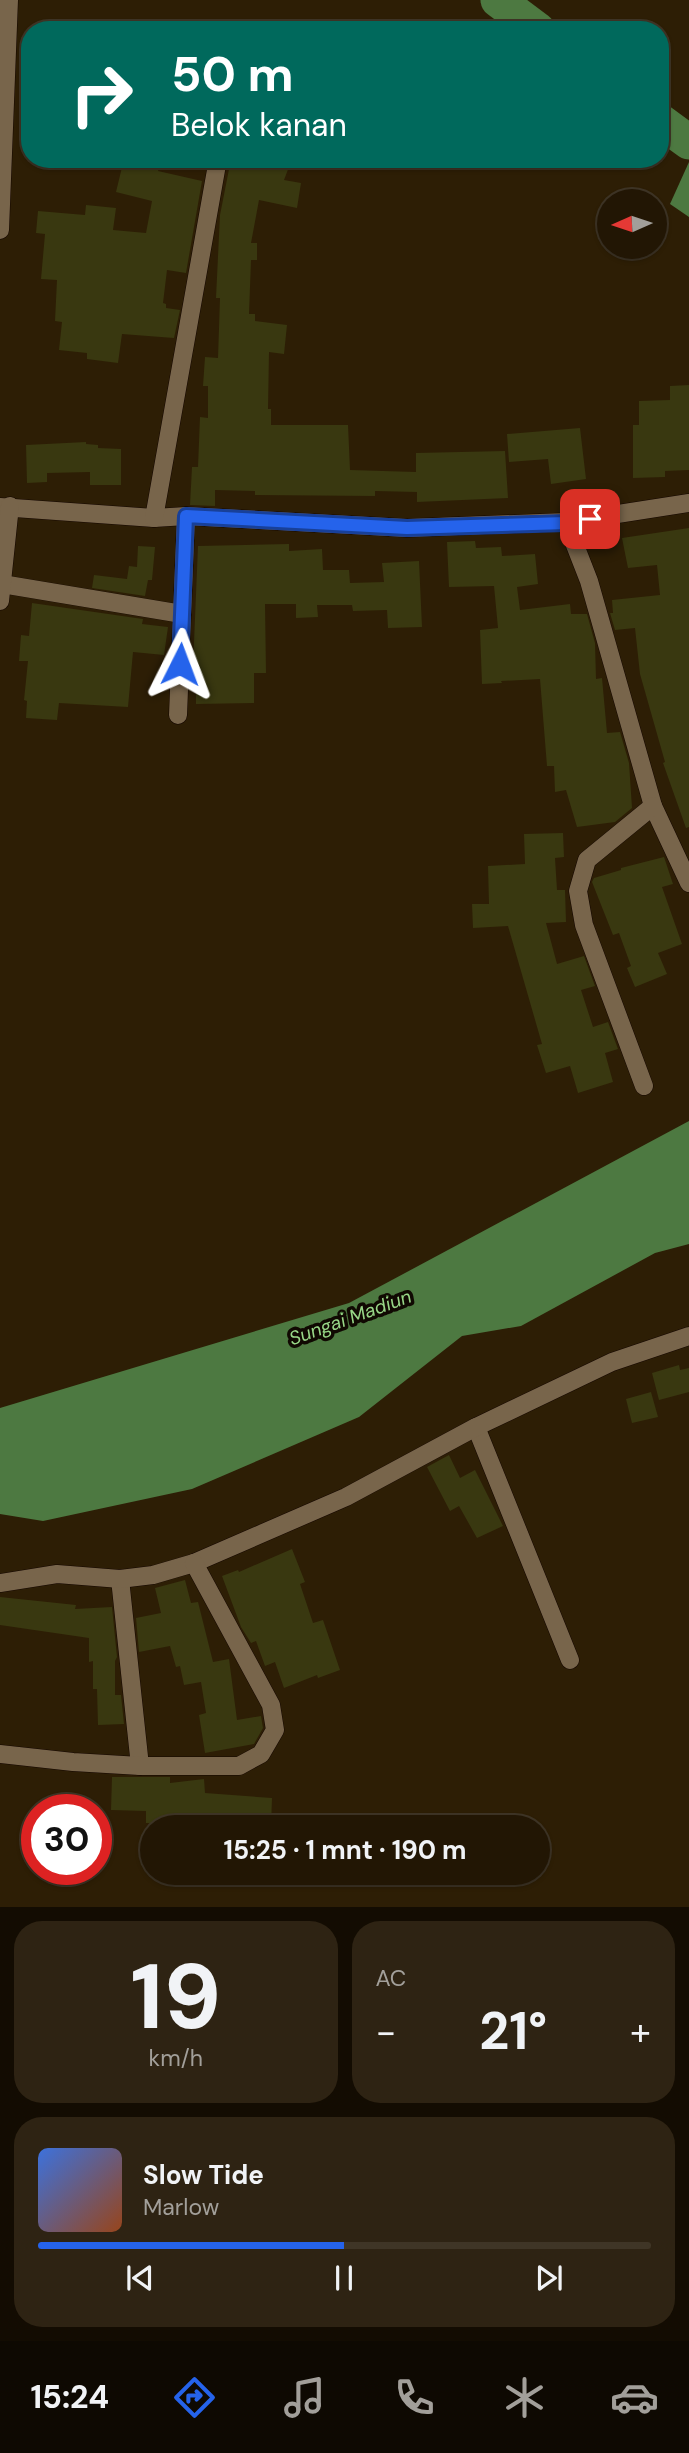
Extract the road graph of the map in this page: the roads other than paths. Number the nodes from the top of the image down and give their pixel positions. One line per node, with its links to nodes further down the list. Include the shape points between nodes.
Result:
1 (9, 0): 3 (street)
2 (216, 168): 7 (street)
3 (0, 230)
4 (689, 503): 8 (street)
5 (5, 507): 7 (street); 9 (street)
6 (186, 516): 7 (street); 8 (street, via 407,528); 10 (street)
7 (154, 517)
8 (566, 523): 12 (street, via 589,581)
9 (1, 592): 10 (street)
10 (183, 614): 11 (street)
11 (178, 715)
12 (653, 806): 13 (street); 14 (street, via 587,860 578,891 584,925)
13 (689, 883)
14 (644, 1086)
15 (689, 1336): 16 (street, via 612,1362)
16 (477, 1427): 17 (street, via 346,1497); 20 (street)
17 (194, 1563): 18 (street, via 153,1575); 22 (street, via 271,1705 275,1731 261,1754 239,1766)
18 (120, 1578): 19 (street, via 57,1574); 22 (street)
19 (0, 1583)
20 (570, 1660)
21 (0, 1754): 22 (street)
22 (140, 1766)

